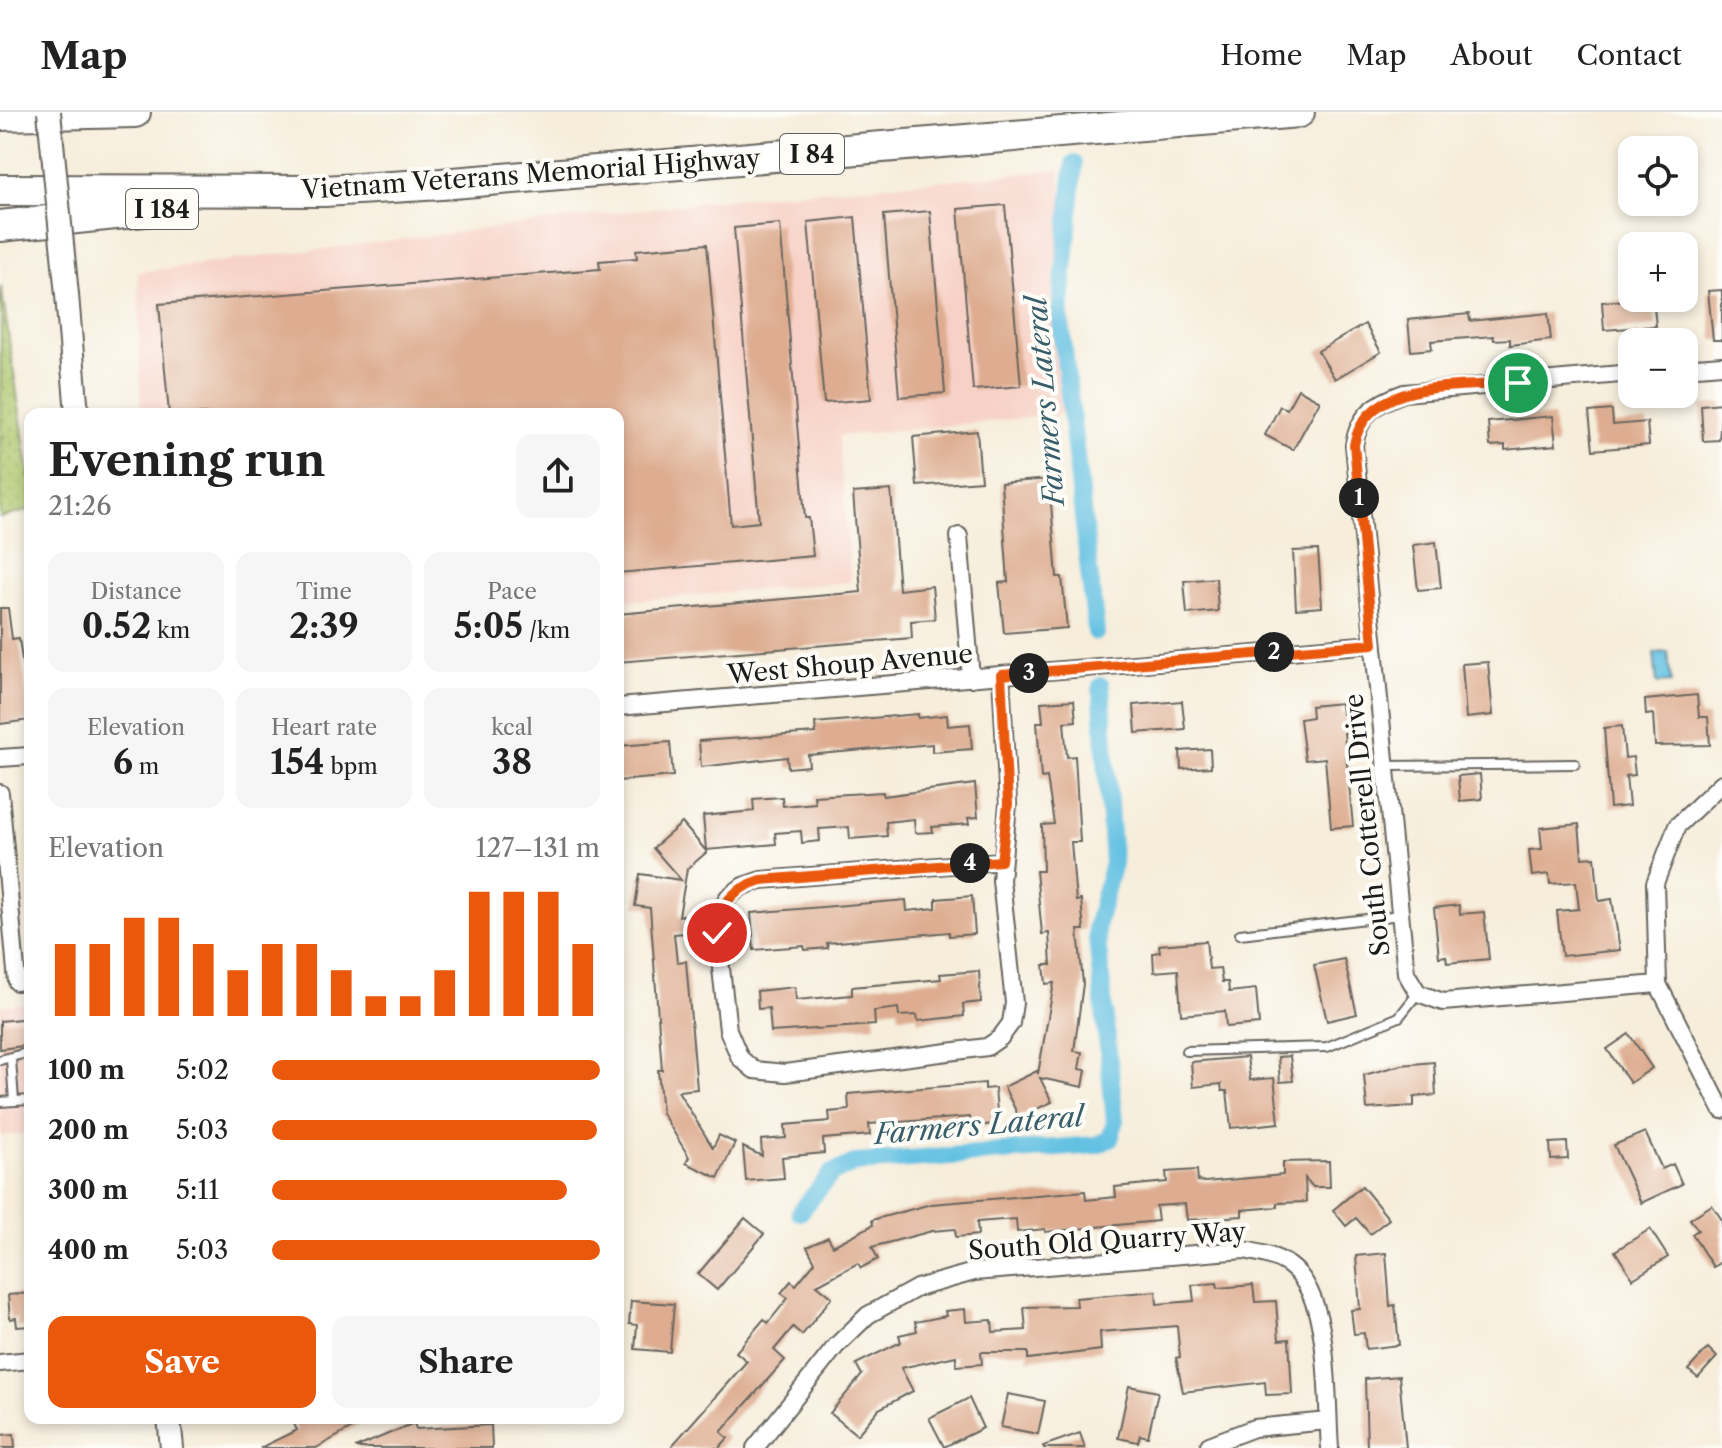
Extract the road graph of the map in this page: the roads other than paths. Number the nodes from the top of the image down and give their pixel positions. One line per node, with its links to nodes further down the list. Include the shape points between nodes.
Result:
1 (49, 112): 12 (main road, bridge)
2 (133, 112): 3 (highway); 5 (highway)
3 (147, 112)
4 (1299, 112): 7 (highway, Vietnam Veterans Memorial Highway / I 84)
5 (0, 115)
6 (0, 190): 7 (highway, Vietnam Veterans Memorial Highway / I 84)
7 (324, 191): 8 (highway, I 184)
8 (0, 226)
9 (1722, 365): 10 (street)
10 (1698, 367)
11 (1618, 374): 14 (street, South Cotterell Drive, via 1404,393 1366,413 1354,445)
12 (76, 408)
13 (959, 536): 16 (street)
14 (1373, 644): 15 (street, West Shoup Avenue); 21 (street, South Cotterell Drive)
15 (1001, 675): 16 (street, West Shoup Avenue); 24 (street, via 1008,804)
16 (971, 678): 17 (street, West Shoup Avenue)
17 (624, 707)
18 (24, 756): 19 (street)
19 (0, 758)
20 (1575, 764): 21 (lane)
21 (1385, 766): 25 (street, South Cotterell Drive)
22 (1722, 783): 29 (street, via 1677,826 1655,883)
23 (0, 793): 26 (street)
24 (1001, 861): 24 (street, via 761,880 728,897 717,933 728,1030 740,1058 754,1070 785,1073 970,1051 1000,1038 1011,1023 1014,1003)
25 (1400, 915): 27 (lane); 30 (street, South Cotterell Drive, via 1406,973)
26 (6, 931): 28 (street)
27 (1240, 934)
28 (17, 982)
29 (1658, 984): 30 (street, via 1443,1002); 38 (street)
30 (1418, 993): 31 (lane, via 1399,1017 1327,1047)
31 (1186, 1051)
32 (24, 1054): 33 (lane)
33 (11, 1059): 34 (lane); 36 (lane)
34 (0, 1060)
35 (24, 1100): 36 (lane)
36 (14, 1101): 37 (lane)
37 (0, 1102)
38 (1722, 1110)
39 (24, 1361): 40 (street)
40 (0, 1363)
41 (1328, 1421): 43 (street, via 1254,1428); 45 (street, South Old Quarry Way, via 1312,1291 1291,1266 1244,1250 974,1272 931,1284 868,1315 836,1346); 46 (street)
42 (170, 1424): 44 (main road)
43 (1209, 1445)
44 (172, 1448)
45 (755, 1448)
46 (1330, 1448)

